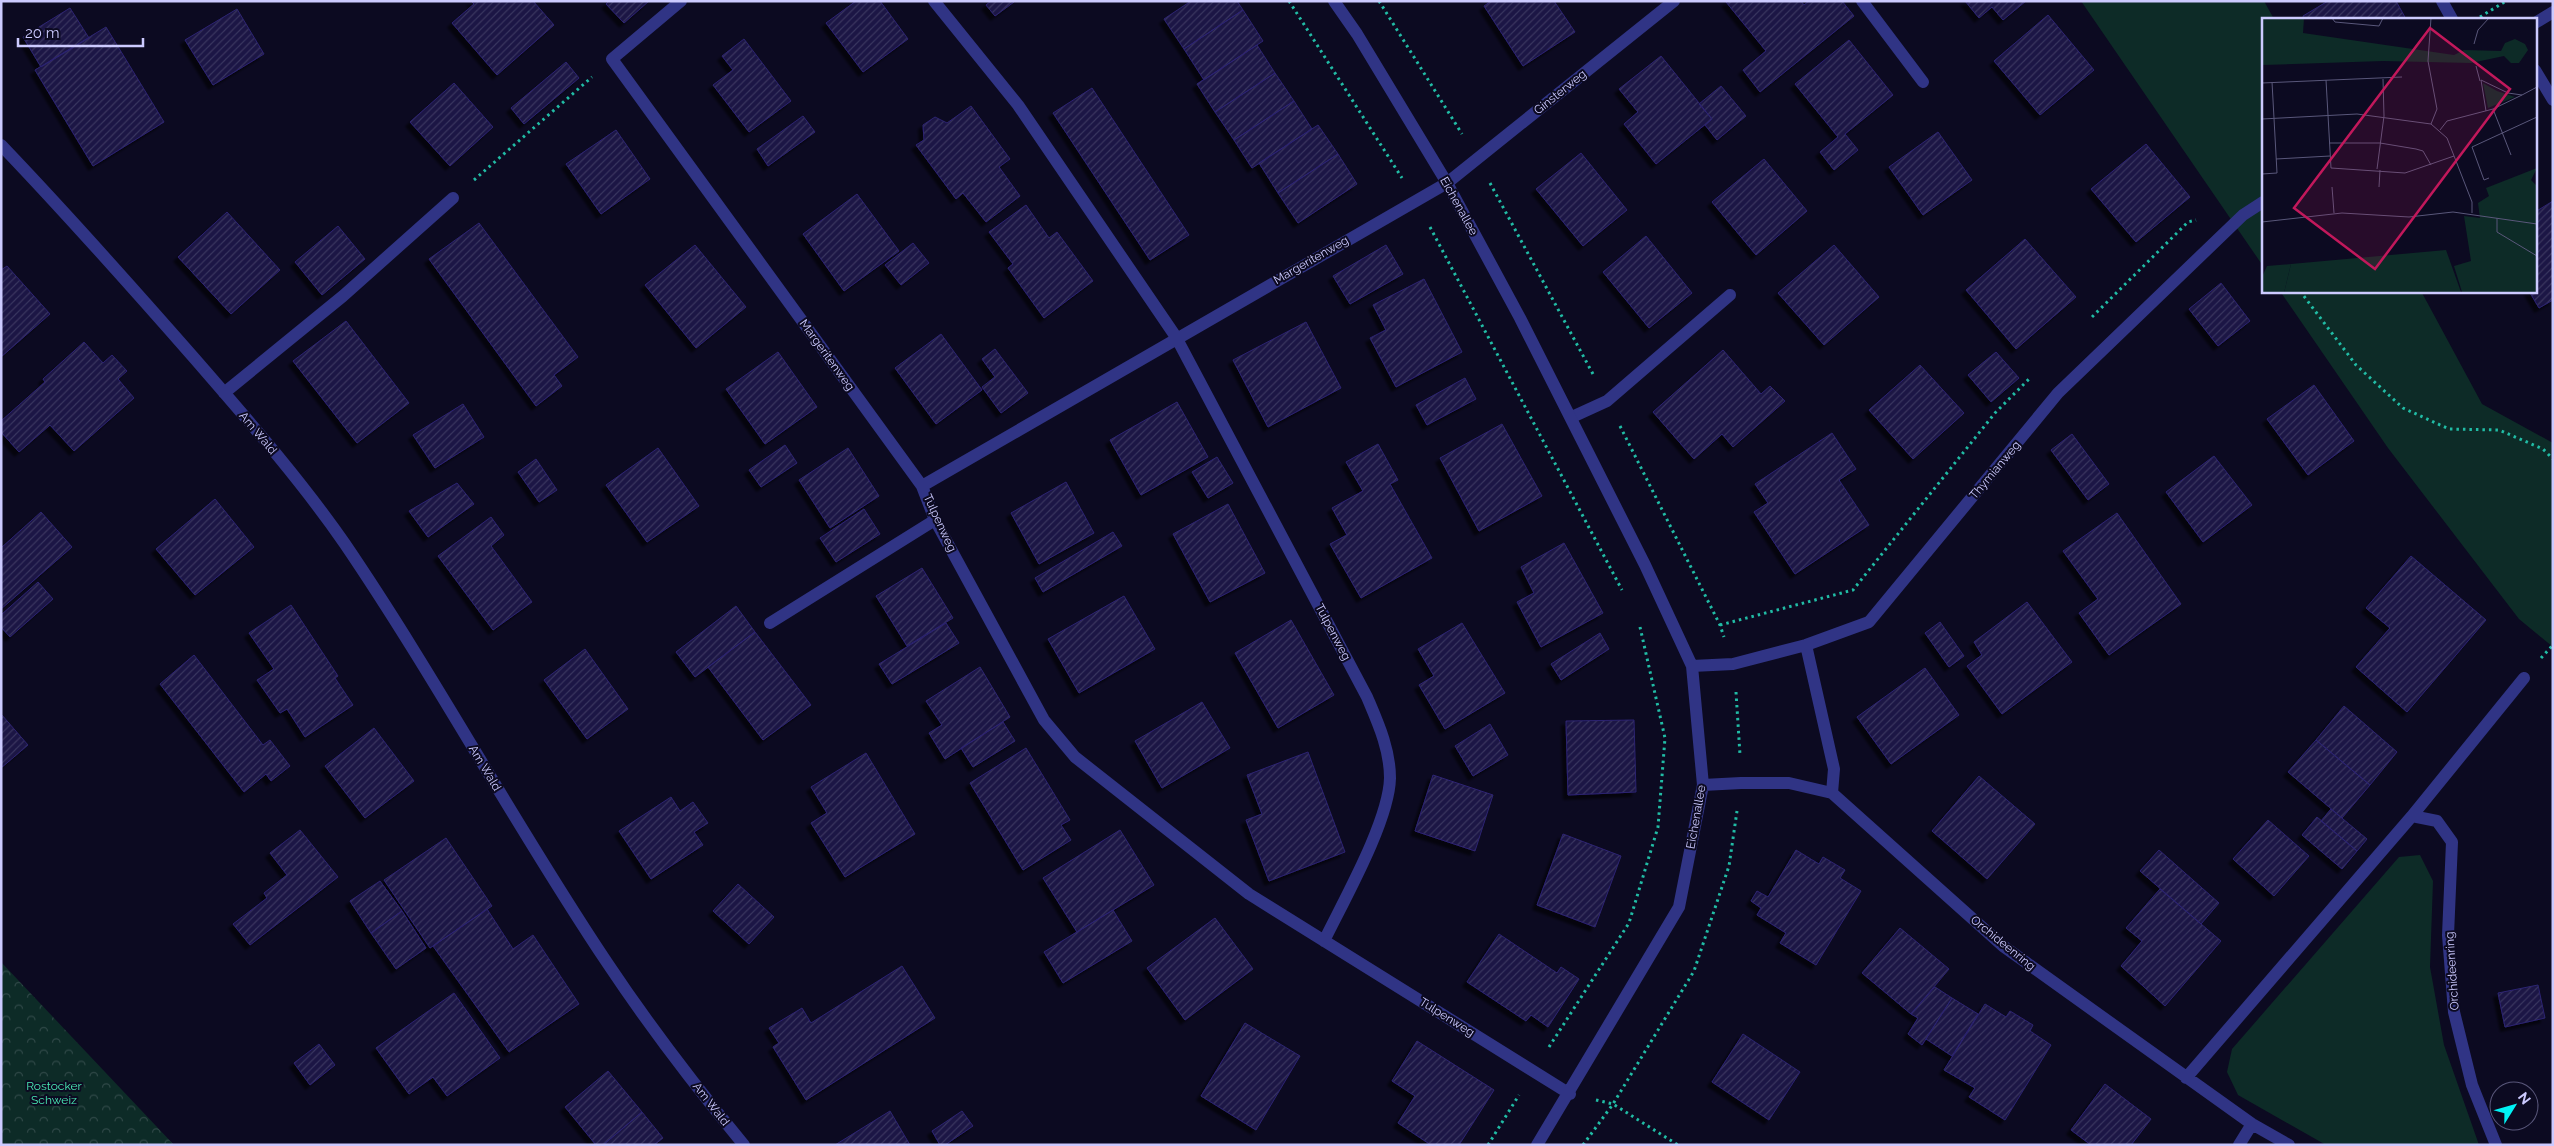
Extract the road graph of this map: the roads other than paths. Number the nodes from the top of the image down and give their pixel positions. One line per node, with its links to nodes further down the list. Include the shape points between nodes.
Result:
1 (682, 1): 21 (street, Margeritenweg, via 612,59)
2 (934, 1): 18 (street, via 1018,104)
3 (1334, 1): 14 (street, Eichenallee)
4 (1674, 1): 14 (street, Ginsterweg)
5 (1862, 1): 11 (street)
6 (2442, 1): 8 (street)
7 (2553, 12): 9 (street)
8 (2451, 18)
9 (2536, 22)
10 (2536, 72): 12 (street)
11 (1923, 82)
12 (2553, 100)
13 (1, 145): 19 (street, Am Wald, via 77,224)
14 (1447, 182): 18 (street, Margeritenweg); 20 (street, Eichenallee)
15 (453, 198): 19 (street, via 343,296)
16 (2262, 203): 24 (street, Thymianweg, via 2243,215 2058,393 1869,622)
17 (1730, 295): 20 (street, via 1607,402)
18 (1176, 337): 21 (street, Margeritenweg); 30 (street, Tulpenweg, via 1368,697 1384,738 1390,778 1381,821)
19 (224, 393): 34 (street, Am Wald, via 344,542 414,649 608,965 706,1100)
20 (1572, 417): 25 (street, Eichenallee)
21 (922, 486): 22 (street, Tulpenweg)
22 (935, 520): 23 (street); 30 (street, Tulpenweg, via 1044,720 1075,758 1248,894)
23 (770, 623)
24 (1806, 645): 25 (street, Thymianweg, via 1733,664); 28 (street, via 1834,769)
25 (1692, 666): 27 (street, Eichenallee)
26 (2524, 678): 29 (street)
27 (1703, 786): 28 (street, Orchideenring, via 1741,782 1789,783); 32 (street, Eichenallee, via 1679,907)
28 (1832, 793): 31 (street, Orchideenring, via 2003,946)
29 (2412, 816): 31 (street); 38 (street, Orchideenring, via 2437,821 2452,842 2448,935 2454,1012 2472,1085)
30 (1324, 941): 32 (street, Tulpenweg)
31 (2186, 1078): 33 (street, Orchideenring)
32 (1570, 1094): 35 (street, Eichenallee)
33 (2252, 1124): 36 (street); 37 (street, Orchideenring)
34 (744, 1145)
35 (1537, 1145)
36 (2239, 1145)
37 (2289, 1145)
38 (2496, 1145)

